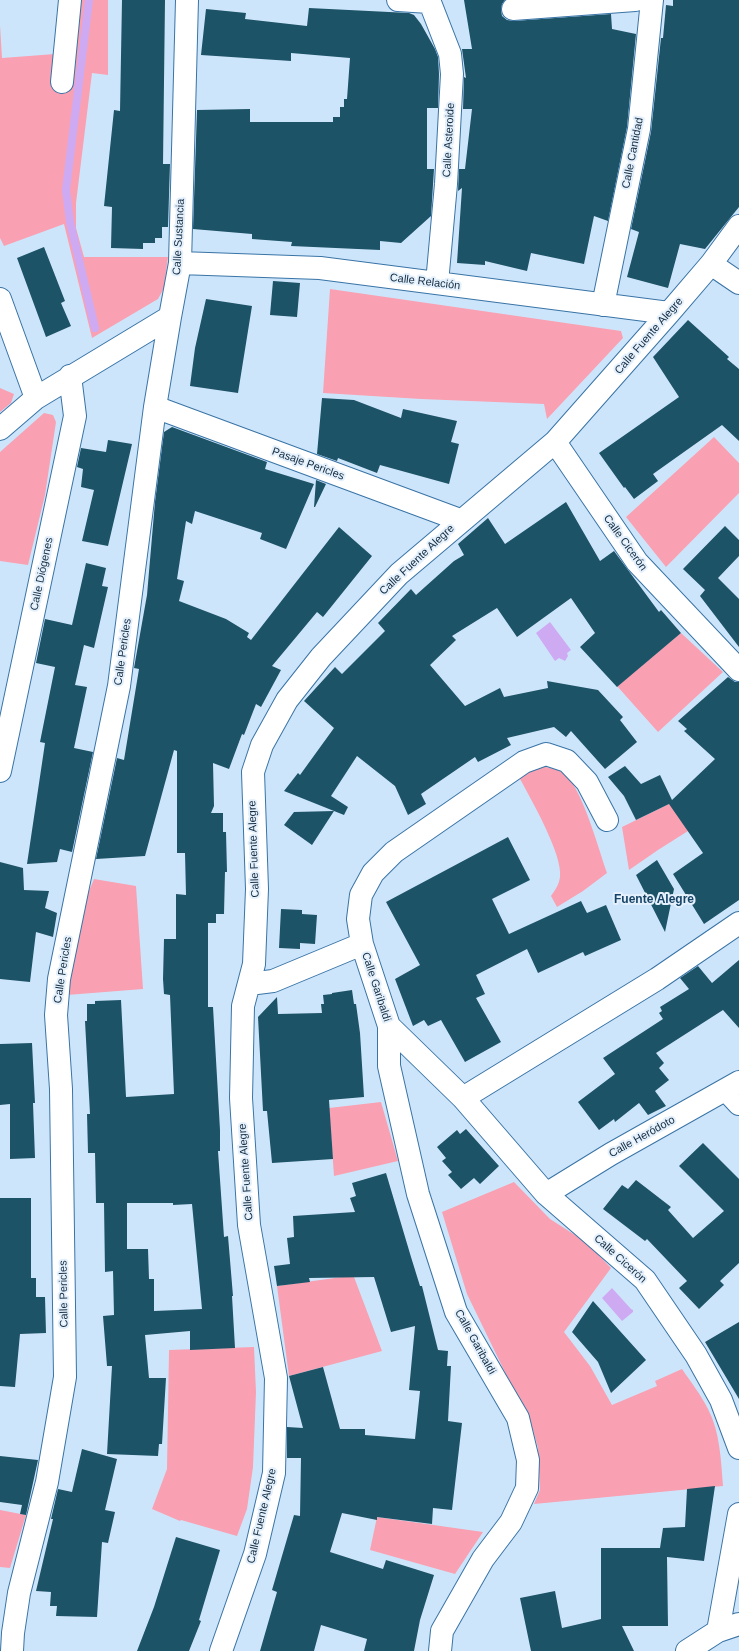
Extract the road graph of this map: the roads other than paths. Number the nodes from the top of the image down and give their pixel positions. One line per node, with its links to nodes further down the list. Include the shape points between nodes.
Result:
1 (70, 0): 8 (street)
2 (187, 0): 10 (street, Calle Sustancia)
3 (398, 0): 6 (street)
4 (635, 0): 7 (street)
5 (652, 0): 15 (street, Calle Cantidad, via 639,129)
6 (429, 1): 12 (street, Calle Asteroide, via 450,54 452,74)
7 (513, 9)
8 (62, 82)
9 (739, 226): 11 (street, Calle Fuente Alegre)
10 (180, 263): 12 (street, Calle Relación, via 320,268); 17 (street, Calle Sustancia)
11 (710, 264): 13 (street); 16 (street, Calle Fuente Alegre)
12 (437, 284): 15 (street, Calle Relación)
13 (739, 284)
14 (0, 299): 19 (street)
15 (603, 305): 16 (street, Calle Relación)
16 (669, 313): 22 (street, Calle Fuente Alegre)
17 (170, 317): 18 (street); 20 (street, Calle Pericles)
18 (70, 376): 19 (street); 25 (street, Calle Diógenes, via 75,416)
19 (36, 398): 21 (street)
20 (155, 407): 23 (street, Pasaje Pericles); 38 (street, Calle Pericles, via 119,686 59,979 56,1014 61,1089 65,1377 47,1482 19,1593)
21 (0, 429)
22 (554, 442): 23 (street, Calle Fuente Alegre); 24 (street, Calle Cicerón, via 638,562)
23 (460, 520): 29 (street, Calle Fuente Alegre, via 399,574 321,656 287,700 262,745 253,772 257,889 254,964)
24 (739, 670)
25 (0, 771)
26 (607, 820): 28 (street, Calle Garibaldi, via 587,782 567,761 546,754 524,762 394,852 373,873 361,895 358,919)
27 (739, 923): 32 (street, via 657,978)
28 (362, 944): 29 (street, Calle Garibaldi, via 273,981); 30 (street, Calle Garibaldi)
29 (249, 984): 39 (street, Calle Fuente Alegre, via 243,1006 241,1098 249,1225 276,1378 274,1473 255,1554)
30 (389, 1026): 32 (street, Calle Cicerón); 40 (street, Calle Garibaldi, via 389,1066 418,1194 456,1312 518,1418 528,1460 527,1488 511,1522 483,1560 442,1631)
31 (735, 1092): 33 (street, Calle Heródoto, via 611,1154)
32 (463, 1098): 33 (street, Calle Cicerón)
33 (546, 1194): 34 (street, Calle Cicerón, via 645,1280 696,1355 721,1400)
34 (739, 1448)
35 (739, 1514): 37 (street)
36 (739, 1624): 37 (street)
37 (718, 1631): 41 (street)
38 (12, 1651)
39 (221, 1651)
40 (440, 1651)
41 (687, 1651)

